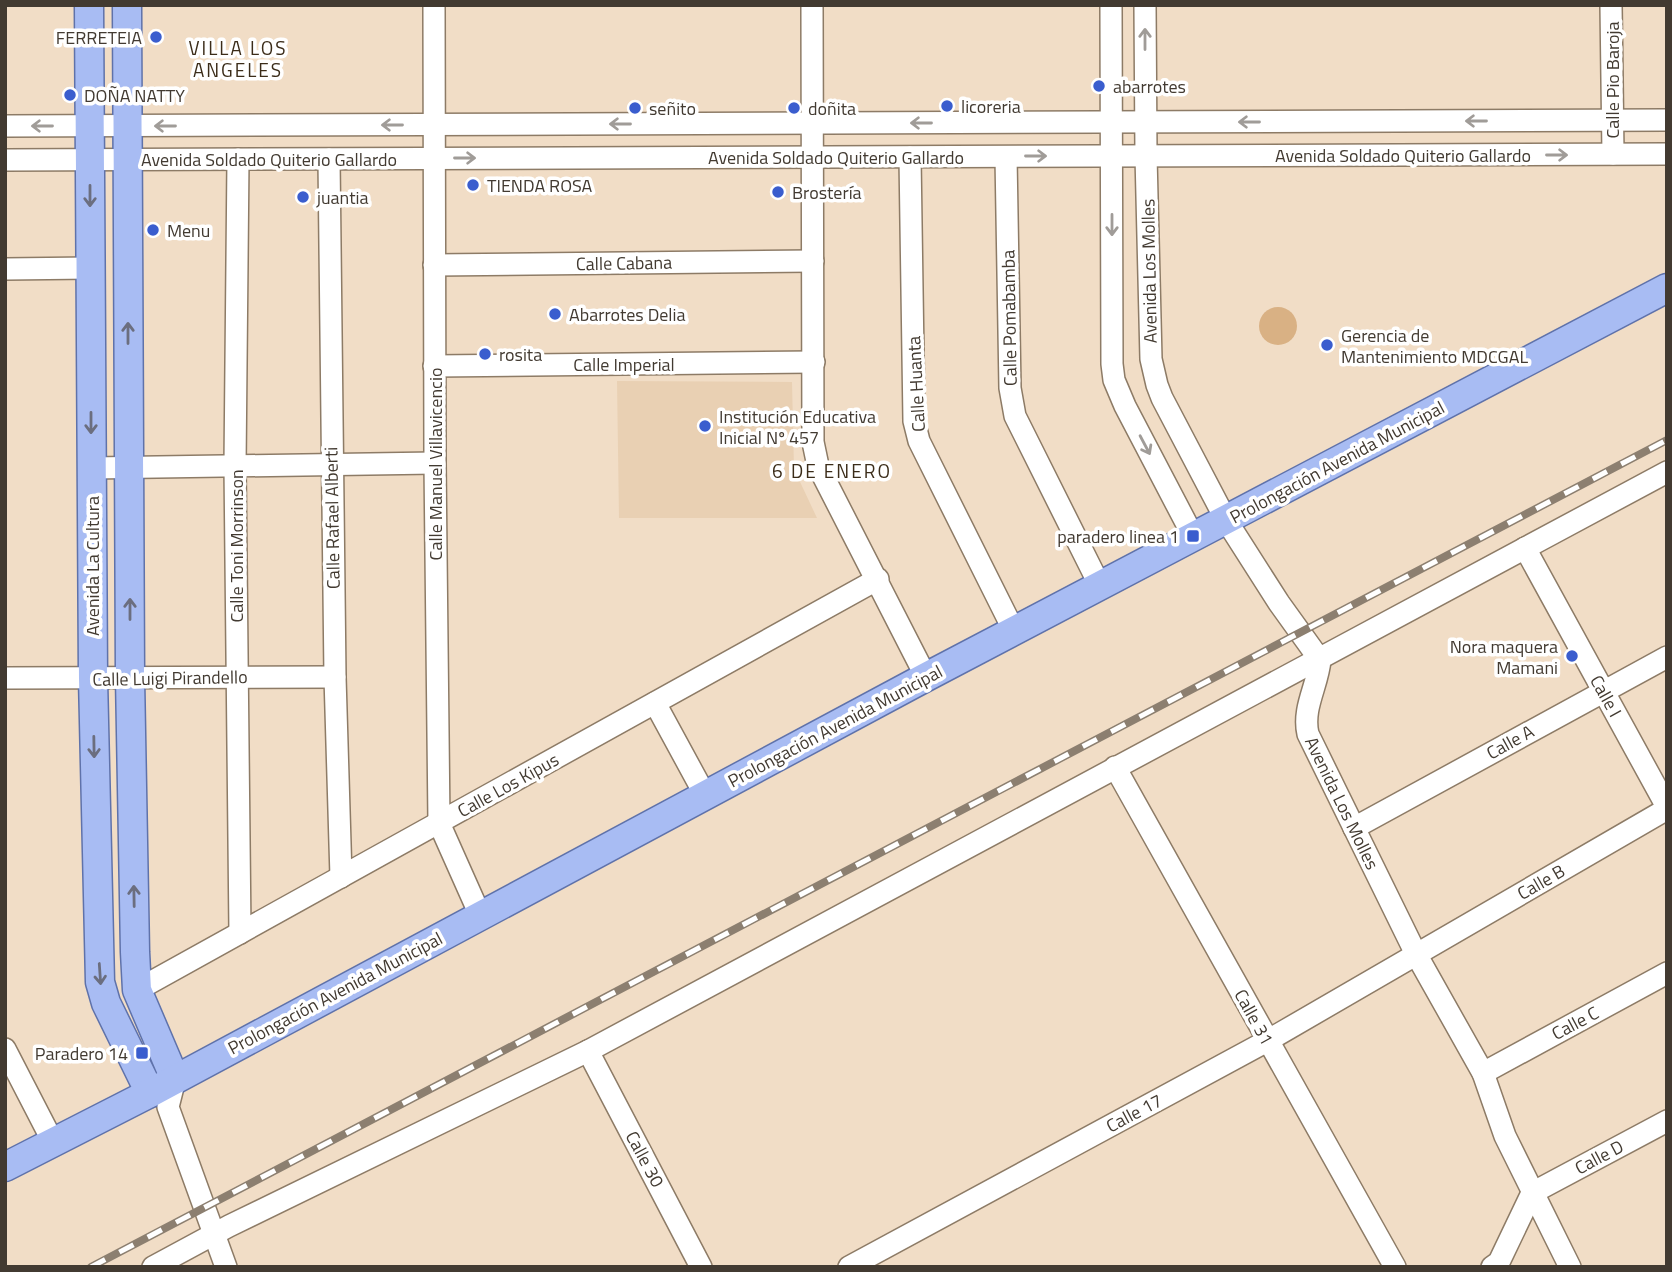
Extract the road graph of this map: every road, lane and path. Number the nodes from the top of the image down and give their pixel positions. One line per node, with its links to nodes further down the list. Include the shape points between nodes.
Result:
1 (89, 5): 15 (main road, Avenida La Cultura)
2 (127, 5): 16 (main road)
3 (434, 5): 13 (street, Calle Manuel Villavicencio)
4 (812, 5): 12 (street)
5 (1111, 5): 10 (street, Avenida Los Molles)
6 (1145, 5): 11 (street, Avenida Los Molles, one-way to 6)
7 (1611, 5): 8 (street, Calle Pio Baroja)
8 (1612, 120): 9 (street, Avenida Soldado Quiterio Gallardo); 11 (street, Avenida Soldado Quiterio Gallardo, one-way to 11); 17 (street, Calle Pio Baroja)
9 (1667, 120)
10 (1112, 122): 11 (street, Avenida Soldado Quiterio Gallardo); 12 (street, Avenida Soldado Quiterio Gallardo, one-way to 12); 20 (street, Avenida Los Molles)
11 (1146, 122): 21 (street, Avenida Los Molles)
12 (813, 123): 13 (street, Avenida Soldado Quiterio Gallardo, one-way to 13); 22 (street)
13 (434, 125): 16 (street, Avenida Soldado Quiterio Gallardo, one-way to 16); 26 (street, Calle Manuel Villavicencio)
14 (5, 126): 15 (street, Avenida Soldado Quiterio Gallardo, one-way to 14)
15 (90, 126): 16 (street, Avenida Soldado Quiterio Gallardo); 28 (main road, Avenida La Cultura)
16 (128, 126): 29 (main road)
17 (1613, 154): 18 (street, Avenida Soldado Quiterio Gallardo); 21 (street, Avenida Soldado Quiterio Gallardo, one-way to 17)
18 (1667, 154)
19 (1006, 156): 20 (street, Avenida Soldado Quiterio Gallardo, one-way to 20); 23 (street, Avenida Soldado Quiterio Gallardo); 47 (street, Calle Pomabamba, via 1010,388 1015,416)
20 (1112, 156): 21 (street, Avenida Soldado Quiterio Gallardo); 44 (street, Avenida Los Molles, one-way to 44, via 1114,380)
21 (1146, 156): 43 (street, Avenida Los Molles, via 1153,372)
22 (813, 157): 23 (street, Avenida Soldado Quiterio Gallardo); 26 (street, Avenida Soldado Quiterio Gallardo, one-way to 22); 30 (street)
23 (910, 157): 48 (street, Calle Huanta, via 914,421 919,441)
24 (238, 159): 25 (street, Avenida Soldado Quiterio Gallardo); 29 (street, Avenida Soldado Quiterio Gallardo); 39 (street, Calle Toni Morrinson)
25 (329, 159): 26 (street, Avenida Soldado Quiterio Gallardo); 38 (street, Calle Rafael Alberti)
26 (434, 159): 31 (street, Calle Manuel Villavicencio)
27 (5, 160): 28 (street, Avenida Soldado Quiterio Gallardo)
28 (90, 160): 29 (street, Avenida Soldado Quiterio Gallardo); 32 (main road, Avenida La Cultura, one-way to 32)
29 (128, 160): 40 (main road, one-way to 29)
30 (813, 261): 31 (street, Calle Cabana); 35 (street)
31 (434, 265): 36 (street, Calle Manuel Villavicencio)
32 (91, 268): 33 (street); 41 (main road, Avenida La Cultura, one-way to 41)
33 (5, 269)
34 (1667, 288): 43 (main road, Prolongación Avenida Municipal)
35 (814, 362): 36 (street, Calle Imperial); 46 (street, via 813,442 818,466)
36 (435, 366): 37 (street, Calle Manuel Villavicencio)
37 (435, 463): 38 (street); 62 (street, Calle Manuel Villavicencio)
38 (331, 464): 39 (street); 53 (street, Calle Rafael Alberti)
39 (236, 466): 40 (street); 52 (street, Calle Toni Morrinson)
40 (129, 467): 41 (street); 51 (main road, one-way to 40)
41 (92, 468): 56 (main road, Avenida La Cultura)
42 (1667, 472): 45 (street)
43 (1226, 520): 44 (main road, Prolongación Avenida Municipal); 50 (street, Avenida Los Molles)
44 (1193, 536): 47 (main road, Prolongación Avenida Municipal)
45 (1525, 548): 50 (street); 57 (street, Calle I)
46 (878, 579): 54 (street); 58 (street, Calle Los Kipus)
47 (1100, 586): 48 (main road, Prolongación Avenida Municipal)
48 (1014, 631): 54 (main road, Prolongación Avenida Municipal)
49 (1667, 657): 57 (street, Calle A)
50 (1320, 660): 59 (street); 63 (street, Avenida Los Molles, via 1305,721)
51 (130, 677): 52 (street, Calle Luigi Pirandello); 56 (street, Calle Luigi Pirandello); 69 (main road, one-way to 51)
52 (237, 677): 53 (street, Calle Luigi Pirandello); 66 (street, Calle Toni Morrinson)
53 (335, 677): 64 (street, Calle Rafael Alberti)
54 (926, 677): 60 (main road, Prolongación Avenida Municipal)
55 (5, 678): 56 (street, Calle Luigi Pirandello)
56 (93, 678): 75 (main road, Avenida La Cultura, one-way to 75, via 100,982 106,1003)
57 (1603, 691): 61 (street, Calle I); 63 (street, Calle A)
58 (655, 703): 60 (street); 62 (street, Calle Los Kipus)
59 (1115, 767): 70 (street, Calle 31); 72 (street)
60 (705, 795): 65 (main road, Prolongación Avenida Municipal)
61 (1667, 808): 67 (street, Calle B)
62 (439, 822): 64 (street, Calle Los Kipus); 65 (street, Calle Manuel Villavicencio)
63 (1354, 828): 67 (street, Avenida Los Molles)
64 (341, 877): 66 (street, Calle Los Kipus)
65 (480, 915): 74 (main road, Prolongación Avenida Municipal)
66 (240, 933): 69 (street, Calle Los Kipus)
67 (1416, 954): 70 (street, Calle 17); 73 (street, Avenida Los Molles)
68 (1667, 973): 73 (street, Calle C)
69 (137, 990): 74 (main road)
70 (1267, 1041): 84 (street, Calle 17); 85 (street, Calle 31)
71 (5, 1049): 77 (street)
72 (588, 1051): 80 (street); 83 (street, Calle 30)
73 (1483, 1073): 79 (street, Avenida Los Molles)
74 (175, 1079): 75 (main road, Prolongación Avenida Municipal)
75 (159, 1100): 77 (main road, Prolongación Avenida Municipal); 80 (street, Avenida La Cultura, via 206,1206)
76 (1667, 1121): 79 (street, Calle D)
77 (53, 1142): 78 (main road, Prolongación Avenida Municipal)
78 (5, 1167)
79 (1532, 1193): 86 (street, via 1499,1262); 87 (street, Avenida Los Molles)
80 (213, 1235): 81 (street); 82 (street, Avenida La Cultura)
81 (153, 1267)
82 (226, 1267)
83 (701, 1267)
84 (849, 1267)
85 (1395, 1267)
86 (1492, 1267)
87 (1570, 1267)

